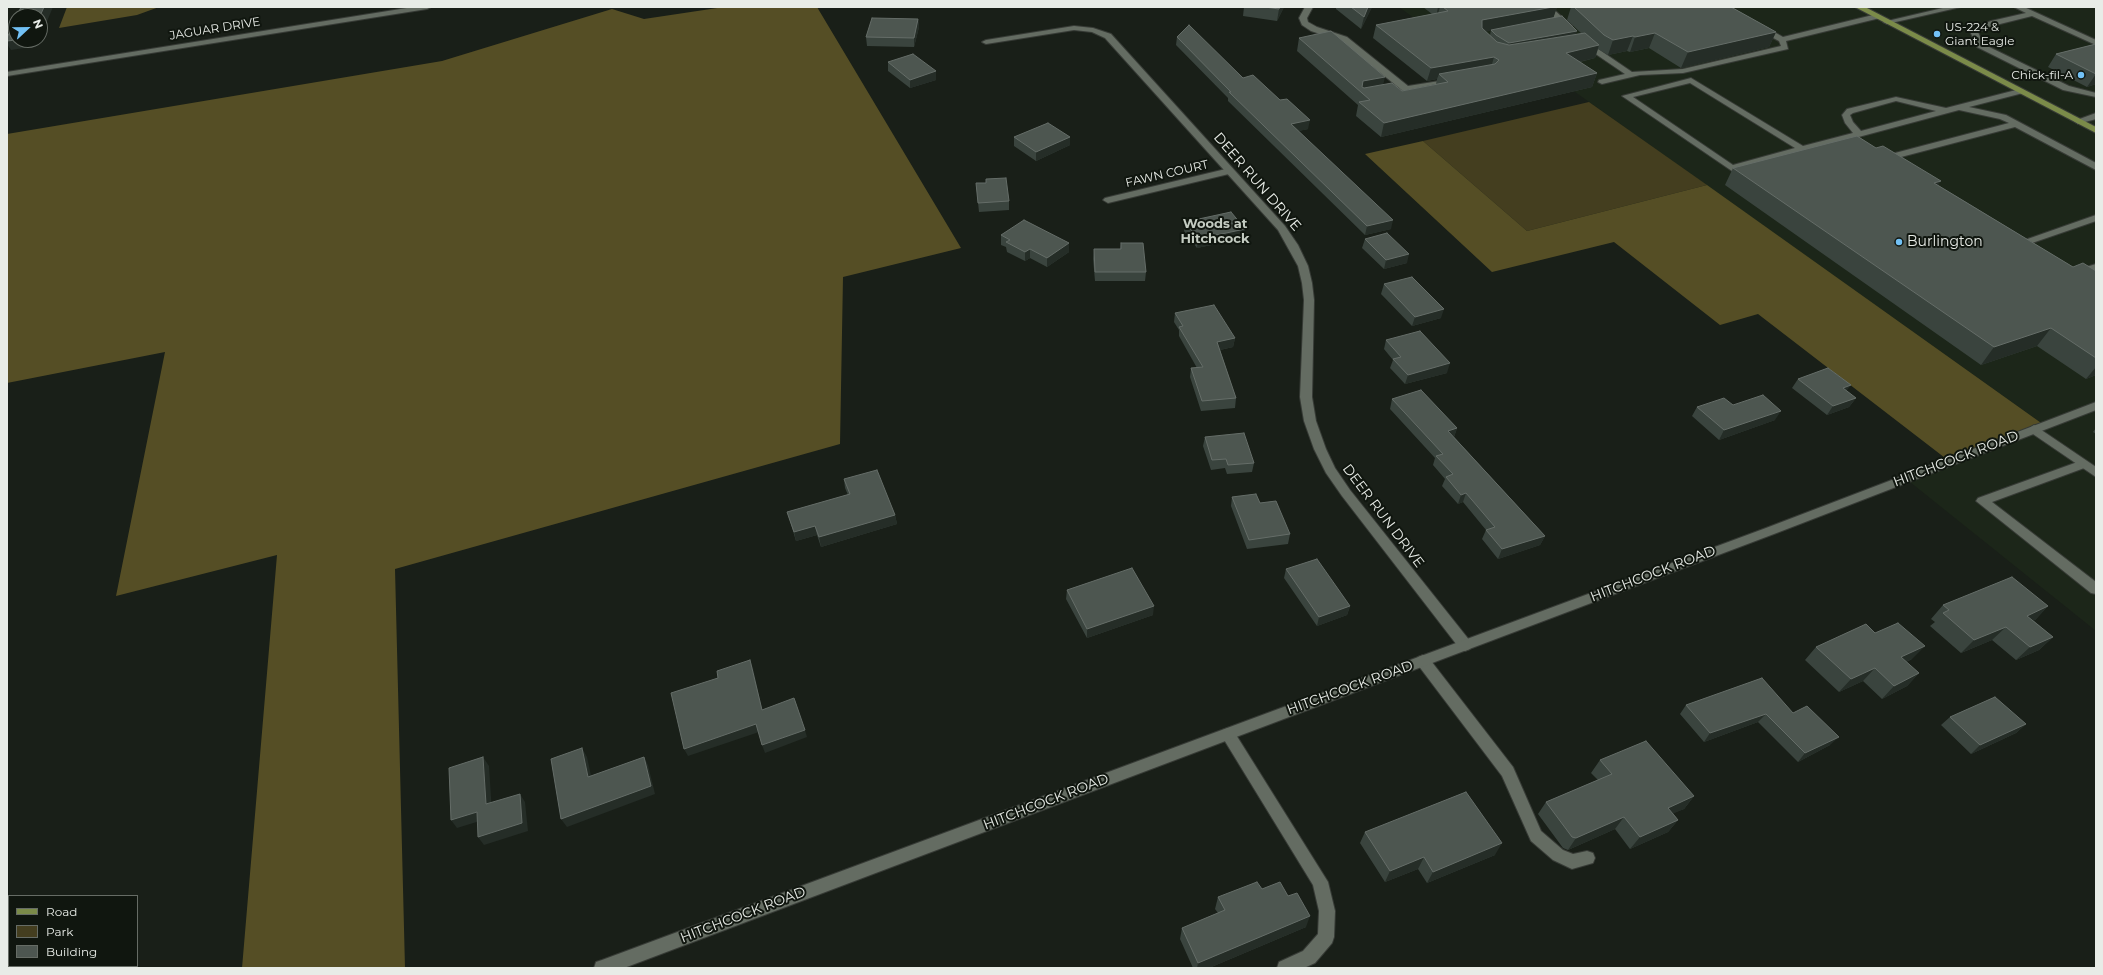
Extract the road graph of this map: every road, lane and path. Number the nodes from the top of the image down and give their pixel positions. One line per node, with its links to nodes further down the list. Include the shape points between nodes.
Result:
1 (426, 7): 14 (street, JAGUAR DRIVE)
2 (1309, 7): 18 (street, via 1303,18 1305,23 1314,29 1344,39)
3 (1547, 7): 15 (street, via 1578,42)
4 (1859, 7): 8 (main road)
5 (1957, 7): 10 (street)
6 (2018, 7): 7 (street)
7 (2036, 15): 13 (street); 19 (street, via 1982,34 1990,44 2074,87); 22 (street, via 1994,23 1974,31 1980,45 2066,88)
8 (1877, 16): 10 (main road); 11 (street)
9 (1750, 22): 11 (street)
10 (1887, 22): 20 (main road)
11 (1782, 40): 15 (street, via 1785,47 1698,68)
12 (986, 42): 33 (street, DEER RUN DRIVE, via 1064,28 1085,28 1101,32 1108,36)
13 (2096, 43)
14 (7, 74)
15 (1631, 76): 17 (street)
16 (1460, 79): 18 (street)
17 (1602, 82)
18 (1406, 89): 21 (street)
19 (2096, 90)
20 (2020, 91): 23 (street); 26 (main road)
21 (1392, 92)
22 (2096, 95)
23 (1957, 108): 24 (street); 27 (street, via 2003,117)
24 (1946, 111): 29 (street); 29 (street, via 1896,100 1850,111 1846,115 1849,123)
25 (2096, 116): 26 (street)
26 (2078, 121): 28 (main road)
27 (2016, 124): 31 (street); 32 (street, via 1898,155 1892,159)
28 (2096, 130)
29 (1859, 134): 30 (street)
30 (1802, 149): 30 (street, via 1732,168 1626,96 1691,80)
31 (2096, 167)
32 (1902, 170)
33 (1230, 172): 34 (street, FAWN COURT); 44 (street, DEER RUN DRIVE, via 1282,228 1303,266 1309,300 1306,397 1310,421 1330,470)
34 (1108, 200)
35 (2094, 220): 36 (street, via 2021,240)
36 (2045, 254)
37 (2096, 267): 38 (street, via 2074,271)
38 (2090, 280)
39 (2096, 406): 40 (street, HITCHCOCK ROAD)
40 (2034, 429): 41 (street); 44 (street, HITCHCOCK ROAD)
41 (2084, 464): 42 (street); 43 (street, via 1982,501)
42 (2096, 472)
43 (2096, 589)
44 (1465, 645): 45 (street, HITCHCOCK ROAD)
45 (1423, 661): 46 (street, HITCHCOCK ROAD); 47 (street, via 1508,772 1536,836 1558,855 1572,862)
46 (1228, 734): 48 (street, HITCHCOCK ROAD); 49 (street, via 1320,882 1327,911 1326,936 1309,958)
47 (1587, 858)
48 (602, 968)
49 (1285, 968)

